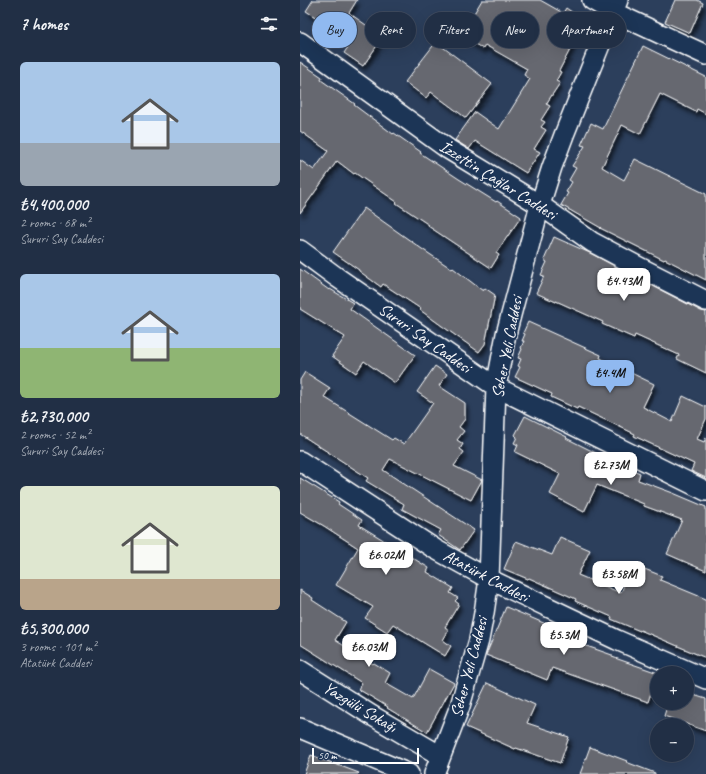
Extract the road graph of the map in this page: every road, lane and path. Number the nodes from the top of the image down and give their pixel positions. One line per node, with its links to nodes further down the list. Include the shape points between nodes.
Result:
1 (592, 0): 2 (street)
2 (616, 6): 4 (street); 5 (street, Seher Yeli Caddesi, via 564,135)
3 (300, 42): 5 (street, İzzettin Çağlar Caddesi, via 448,149)
4 (706, 55)
5 (540, 205): 7 (street, İzzettin Çağlar Caddesi, via 592,242); 8 (street, Seher Yeli Caddesi, via 506,334)
6 (300, 250): 8 (street, Sururi Say Caddesi)
7 (706, 301)
8 (496, 387): 10 (street, Sururi Say Caddesi); 11 (street, Seher Yeli Caddesi)
9 (300, 461): 11 (street, Atatürk Caddesi, via 435,549)
10 (706, 491)
11 (489, 579): 13 (street, Atatürk Caddesi); 15 (street, Seher Yeli Caddesi, via 477,646 460,706)
12 (300, 670): 15 (street, Yazgülü Sokağı)
13 (706, 679)
14 (300, 728): 16 (street)
15 (441, 756): 18 (street, Seher Yeli Caddesi)
16 (369, 766): 17 (street)
17 (409, 774)
18 (434, 774)

